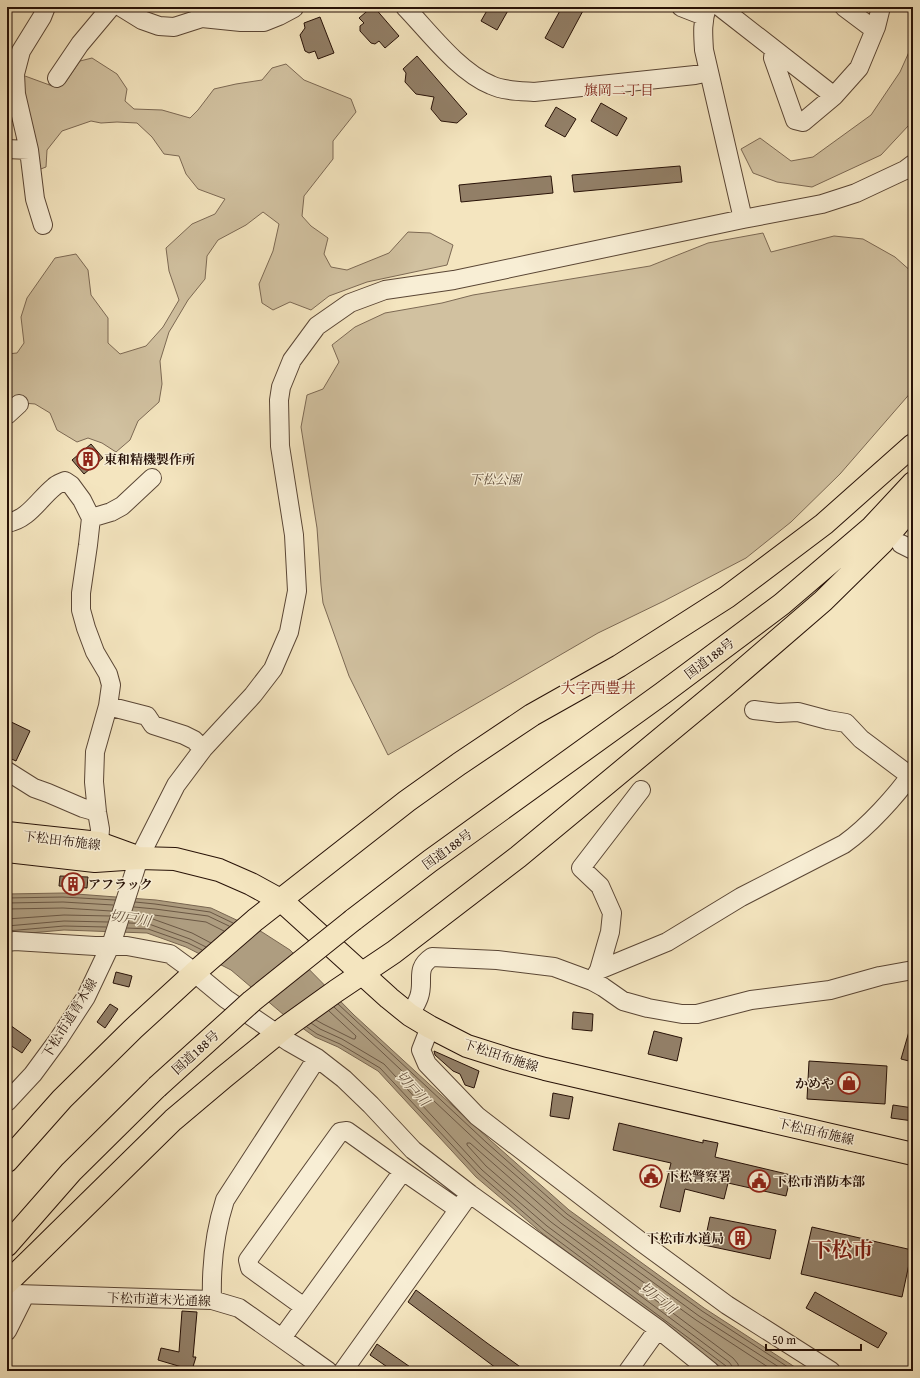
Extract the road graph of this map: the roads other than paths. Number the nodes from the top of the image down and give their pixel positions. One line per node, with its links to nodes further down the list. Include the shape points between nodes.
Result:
1 (46, 7): 18 (street, via 21,51 15,74 16,94)
2 (111, 7): 15 (street)
3 (122, 7): 10 (street, via 142,20 159,26 174,27 202,18 264,22)
4 (230, 7): 10 (street, via 265,12)
5 (405, 7): 14 (street, via 457,62 472,74 492,86 514,91 541,91)
6 (682, 7): 11 (street)
7 (720, 7): 13 (street)
8 (844, 7): 12 (street)
9 (882, 7): 12 (street)
10 (298, 8)
11 (705, 12): 14 (street, via 702,29)
12 (876, 28): 16 (street, via 859,68)
13 (774, 50): 16 (street); 16 (street, via 773,58 795,120 803,122)
14 (709, 72): 20 (street)
15 (56, 78)
16 (834, 96)
17 (7, 149): 18 (street)
18 (29, 150): 21 (street, via 35,199)
19 (910, 172): 20 (street, 下松市道青木線, via 856,194 822,204)
20 (743, 219): 30 (street, 下松市道青木線, via 454,280 385,290 350,303 317,326 292,360 281,387 279,400 280,446 294,535 297,591 289,632 273,669 253,695)
21 (43, 225)
22 (913, 445): 39 (main road, via 824,524 727,597 620,666 532,714 408,801)
23 (152, 478): 26 (street, via 122,506)
24 (913, 482): 56 (main road, 国道188号, bridge, via 872,527 782,604 430,861 252,1000 157,1087 71,1172)
25 (913, 506): 44 (main road, via 882,543 823,601 722,688 518,857 394,952)
26 (91, 518): 27 (street, via 82,500 65,481 54,486 25,516); 28 (street, via 81,610 95,652 108,674 111,685)
27 (7, 523)
28 (108, 706): 30 (street, via 147,716 153,725 184,734); 34 (street, via 95,752)
29 (754, 710): 32 (street, via 798,712 846,723 861,739)
30 (203, 749): 38 (street, 下松市道青木線, via 176,785)
31 (7, 771): 34 (street, via 34,788)
32 (912, 775): 45 (street, via 854,837 844,844 741,897 667,942)
33 (641, 790): 45 (street, via 581,868 600,886 612,913 610,932)
34 (96, 812): 37 (street, via 100,828)
35 (7, 833): 37 (main road, 下松田布施線)
36 (7, 851): 37 (main road, 下松田布施線)
37 (97, 852): 38 (main road, 下松田布施線)
38 (139, 858): 39 (main road, 下松田布施線, via 175,859 219,870); 41 (street, 下松市道青木線)
39 (282, 901): 42 (main road, via 255,920); 44 (main road, 下松田布施線)
40 (7, 942): 41 (street)
41 (111, 944): 42 (street, via 170,954); 50 (street, 下松市道青木線, via 86,997 58,1040 33,1074)
42 (197, 970): 48 (street, via 226,999); 52 (main road, via 62,1099)
43 (913, 970): 45 (street, via 830,990 751,1000 696,1014 682,1014 623,1002)
44 (361, 973): 46 (main road, 下松田布施線); 48 (main road)
45 (596, 976): 46 (street, via 554,967 498,960 432,957 425,962 421,970 419,998)
46 (410, 1014): 47 (main road, 下松田布施線)
47 (430, 1027): 51 (main road, 下松田布施線, via 467,1046 515,1061); 67 (street, via 421,1050 427,1064 477,1116 727,1305)
48 (280, 1032): 49 (street); 57 (main road, via 173,1120)
49 (317, 1058): 54 (street, via 355,1089 413,1150); 58 (street, via 225,1200 216,1238)
50 (7, 1102)
51 (913, 1154)
52 (7, 1161)
53 (403, 1171): 55 (street); 59 (street); 59 (street, via 347,1131 340,1132 248,1260 250,1268)
54 (470, 1194): 55 (street); 60 (street)
55 (458, 1209): 64 (street)
56 (7, 1245)
57 (16, 1290): 58 (street, 下松市道末光通線); 61 (street)
58 (212, 1300): 62 (street, 下松市道末光通線, via 239,1308)
59 (304, 1307): 62 (street)
60 (658, 1329): 65 (street); 66 (street)
61 (7, 1331)
62 (282, 1338): 63 (street, 下松市道末光通線)
63 (328, 1371)
64 (343, 1371)
65 (628, 1371)
66 (710, 1371)
67 (831, 1371)

